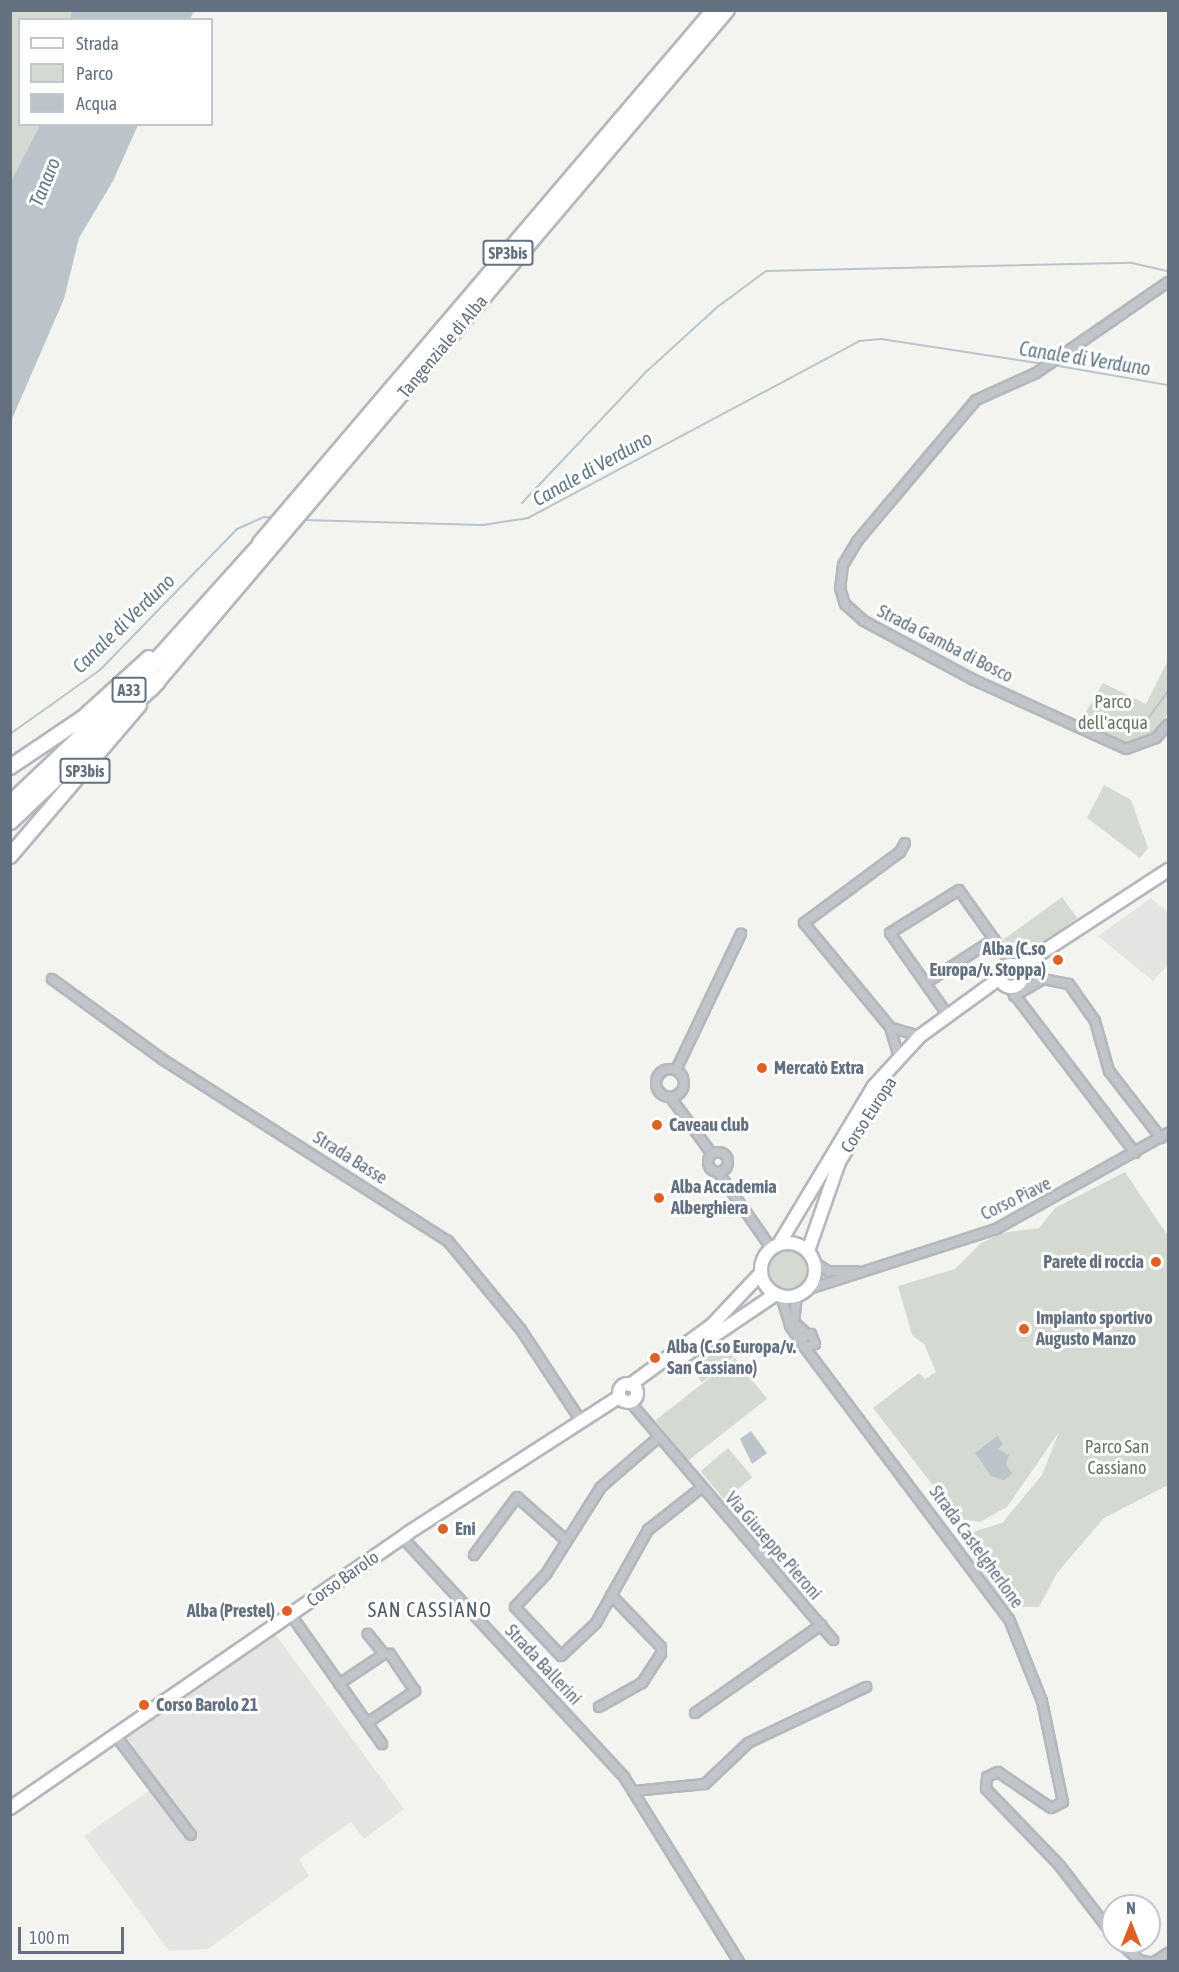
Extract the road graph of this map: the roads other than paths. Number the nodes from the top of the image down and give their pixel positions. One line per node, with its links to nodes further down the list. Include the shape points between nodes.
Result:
1 (714, 10): 4 (highway, Tangenziale di Alba / SP3bis)
2 (728, 10): 5 (highway, Tangenziale di Alba / SP3bis)
3 (1168, 282): 6 (street, Strada Gamba di Bosco, via 1058,354 1036,374 984,395 959,417 858,540 843,565 840,588 845,604 864,621 963,674 1126,749 1156,738)
4 (267, 537): 7 (highway, Tangenziale di Alba, via 107,698); 8 (highway, A33, via 129,690)
5 (156, 682): 9 (highway, A33); 11 (highway, SP3bis)
6 (1168, 724)
7 (10, 767)
8 (10, 803)
9 (10, 821)
10 (905, 843): 21 (street, via 900,852 804,923)
11 (10, 856)
12 (1168, 870): 16 (main road)
13 (1168, 878): 16 (main road)
14 (741, 934): 24 (street)
15 (994, 939): 16 (street); 18 (street); 18 (street, via 959,890 890,933)
16 (1019, 968): 19 (main road)
17 (52, 979): 40 (street, Strada Basse, via 162,1059 448,1241 520,1330)
18 (926, 983): 20 (street)
19 (1005, 987): 20 (main road, Corso Europa); 26 (street, via 1043,979 1069,984 1095,1021 1109,1071); 27 (street); 31 (main road, Corso Europa, via 935,1033 883,1088 839,1162)
20 (947, 1014): 22 (main road, Corso Europa)
21 (891, 1027): 22 (street); 23 (street)
22 (920, 1036): 23 (main road, Corso Europa)
23 (899, 1057): 30 (main road, Corso Europa, via 852,1115)
24 (675, 1070): 25 (street, via 684,1086); 25 (street, via 662,1071 655,1083 658,1092)
25 (670, 1098): 28 (street)
26 (1165, 1136): 27 (street, Corso Piave)
27 (1134, 1153): 32 (street, Corso Piave, via 996,1229)
28 (712, 1154): 29 (street, via 708,1166); 29 (street, via 727,1159)
29 (718, 1172): 30 (street)
30 (775, 1246): 31 (main road, via 794,1243); 33 (main road)
31 (811, 1256): 32 (street, via 828,1271); 34 (main road, via 814,1277)
32 (868, 1269): 34 (street)
33 (761, 1273): 35 (main road); 38 (main road, via 712,1325)
34 (802, 1293): 35 (main road); 36 (street, via 794,1322)
35 (779, 1295): 37 (street, via 789,1326); 38 (main road)
36 (807, 1334): 37 (street); 37 (street, via 815,1337)
37 (807, 1345): 62 (street, Strada Castelgherlone, via 1009,1619 1042,1701 1063,1802 1051,1808 998,1772 987,1777 986,1789 1060,1866)
38 (633, 1387): 39 (main road, Corso Barolo, via 620,1389)
39 (625, 1399): 40 (main road, Corso Barolo); 41 (street, Via Giuseppe Pieroni)
40 (579, 1418): 43 (main road, Corso Barolo)
41 (659, 1437): 42 (street, Via Giuseppe Pieroni); 44 (street, Via Giuseppe Pieroni, via 601,1487)
42 (701, 1488): 46 (street, Via Giuseppe Pieroni, via 648,1530); 48 (street, Via Giuseppe Pieroni)
43 (402, 1537): 47 (main road, Corso Barolo); 59 (street, Strada Ballerini)
44 (566, 1540): 45 (street, via 517,1497); 46 (street, Via Giuseppe Pieroni, via 546,1574 515,1607 561,1656 584,1639)
45 (474, 1555)
46 (611, 1595): 54 (street, via 661,1647 661,1654 642,1683)
47 (291, 1615): 52 (street); 57 (main road, Corso Barolo)
48 (820, 1625): 50 (street, Via Giuseppe Pieroni); 55 (street, Via Giuseppe Pieroni)
49 (368, 1634): 52 (street, via 384,1654)
50 (833, 1640)
51 (390, 1654): 56 (street, via 415,1691)
52 (339, 1684): 56 (street)
53 (866, 1687): 59 (street, via 748,1743 705,1784)
54 (599, 1707)
55 (695, 1713)
56 (367, 1723): 58 (street)
57 (116, 1736): 60 (main road, Corso Barolo); 61 (street)
58 (382, 1744)
59 (634, 1791): 65 (street, Strada Ballerini)
60 (11, 1805)
61 (191, 1835)
62 (1101, 1919)
63 (1168, 1953): 67 (street)
64 (1132, 1954): 66 (street)
65 (739, 1962)
66 (1149, 1962)
67 (1154, 1962)

